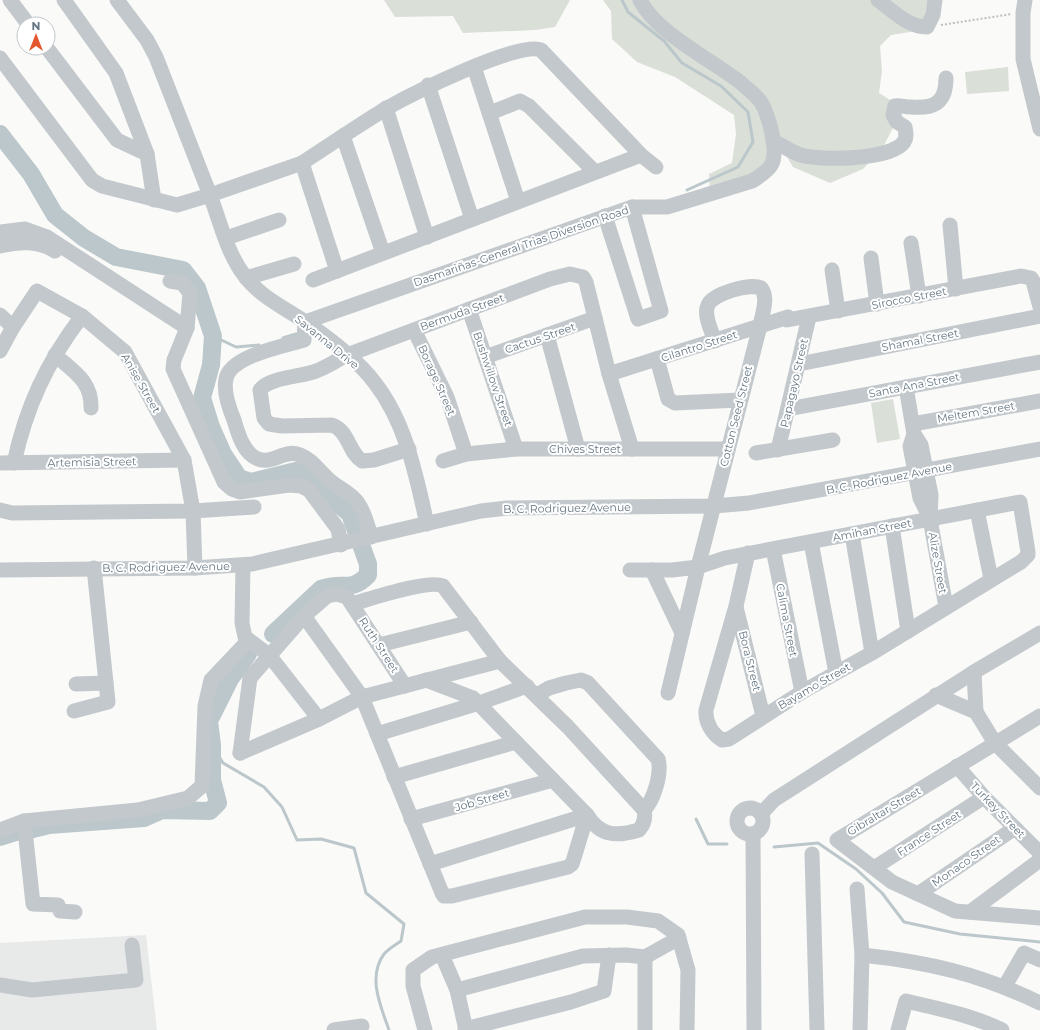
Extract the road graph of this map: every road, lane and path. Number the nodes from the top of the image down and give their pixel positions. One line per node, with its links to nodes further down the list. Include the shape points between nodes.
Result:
1 (10, 0): 8 (street)
2 (64, 0): 20 (street, via 116,73)
3 (117, 0): 25 (street, Savanna Drive, via 147,40 156,57)
4 (640, 0): 19 (street, Dasmariñas-General Trias Diversion Road, via 667,31 732,76 757,97 766,113)
5 (878, 0): 9 (street, via 906,21)
6 (934, 0): 9 (street, via 933,16)
7 (1024, 6): 9 (path); 17 (street, via 1023,59)
8 (22, 16)
9 (927, 27)
10 (53, 56): 20 (street, via 118,140)
11 (0, 58): 26 (street, via 92,180 102,186)
12 (474, 67): 14 (street); 16 (street); 21 (street, via 533,47 542,50)
13 (946, 78): 19 (street, via 943,98 935,104 895,106 893,115 896,122 905,127 907,136 904,143 893,150 863,158 830,158 801,155)
14 (428, 85): 15 (street); 30 (street)
15 (386, 108): 18 (street); 34 (street)
16 (490, 112): 24 (street, via 520,101); 27 (street)
17 (1040, 129)
18 (343, 136): 22 (street); 38 (street)
19 (773, 141): 28 (street, Dasmariñas-General Trias Diversion Road, via 775,157 771,168 752,181 667,207)
20 (147, 154): 26 (street)
21 (641, 155): 23 (street); 24 (street)
22 (302, 163): 25 (street); 42 (street)
23 (656, 167)
24 (595, 172): 27 (street)
25 (210, 195): 26 (street, via 177,205); 35 (street, Savanna Drive)
26 (154, 200)
27 (518, 202): 30 (street)
28 (632, 207): 29 (street, Dasmariñas-General Trias Diversion Road); 29 (street, via 661,311 638,319)
29 (605, 216): 58 (street, Dasmariñas-General Trias Diversion Road)
30 (472, 219): 34 (street)
31 (279, 220): 35 (street)
32 (950, 225): 46 (street)
33 (0, 232): 62 (street, via 25,229 47,237)
34 (427, 237): 38 (street)
35 (226, 238): 43 (street, Savanna Drive, via 233,257)
36 (911, 243): 47 (street)
37 (0, 246): 62 (street, via 22,242 48,247)
38 (383, 253): 42 (street)
39 (871, 258): 48 (street)
40 (294, 264): 43 (street)
41 (832, 270): 51 (street)
42 (337, 271): 44 (street)
43 (246, 278): 58 (street, Savanna Drive, via 259,291)
44 (313, 280)
45 (170, 281): 62 (street, via 182,283 190,293)
46 (956, 289): 47 (street, Sirocco Street); 49 (street, Sirocco Street, via 1021,276 1031,278)
47 (918, 296): 48 (street, Sirocco Street)
48 (877, 304): 51 (street, Sirocco Street)
49 (1040, 307)
50 (469, 309): 56 (street, Bermuda Street, via 550,279 577,274 586,282); 61 (street, Bermuda Street); 68 (street, Bushwillow Street)
51 (838, 311): 55 (street, Sirocco Street)
52 (0, 315): 60 (street)
53 (82, 316): 60 (street, Anise Street, via 37,292); 66 (street); 89 (street, Anise Street, via 125,352)
54 (1040, 316): 71 (street, Shamal Street)
55 (809, 317): 57 (street, Sirocco Street); 71 (street, Papagayo Street)
56 (595, 318): 63 (street, Cactus Street); 72 (street)
57 (788, 318): 59 (street, Cilantro Street)
58 (305, 322): 67 (street, Savanna Drive); 103 (street, via 304,340 243,359 232,367 226,378 225,392 230,410 241,440 249,453 257,459 268,461 298,454 313,464 359,504)
59 (760, 326): 64 (street, Cilantro Street); 64 (street, Cotton Seed Street, via 765,300 765,292 761,288 748,286 717,296 707,306 708,320); 74 (street, Cotton Seed Street)
60 (13, 327): 65 (street, Anise Street)
61 (414, 330): 67 (street, Bermuda Street); 88 (street, Borage Street, via 447,397)
62 (185, 333): 105 (street, via 173,369 224,482 240,492 289,485 309,490 338,529)
63 (547, 335): 68 (street, Cactus Street); 82 (street)
64 (715, 341): 69 (street, Cilantro Street)
65 (0, 352)
66 (55, 355): 76 (street, via 86,383 90,390); 91 (street, via 40,381)
67 (347, 355): 80 (street, Savanna Drive, via 374,382 385,398); 80 (street, Bermuda Street, via 316,372 262,386 260,394 266,422 275,426 326,424 339,427 362,461)
68 (485, 357): 81 (street, Bushwillow Street)
69 (657, 359): 72 (street, Cilantro Street); 74 (street, via 668,399 675,403)
70 (1040, 362): 73 (street, Santa Ana Street)
71 (799, 364): 77 (street, Papagayo Street)
72 (609, 374): 83 (street)
73 (906, 387): 77 (street, Santa Ana Street); 78 (street, Alize Street)
74 (740, 400): 84 (street, Cotton Seed Street)
75 (1040, 401): 78 (street, Meltem Street)
76 (91, 408)
77 (788, 409): 86 (street, Papagayo Street)
78 (914, 429): 92 (street, Alize Street, via 910,446)
79 (833, 440): 86 (street)
80 (409, 449): 100 (street, Savanna Drive)
81 (516, 449): 82 (street, Chives Street); 88 (street, Chives Street)
82 (578, 449): 83 (street, Chives Street)
83 (632, 449): 84 (street, Chives Street)
84 (728, 449): 94 (street, Cotton Seed Street)
85 (1040, 449): 92 (street, B. C. Rodriguez Avenue)
86 (778, 450): 87 (street)
87 (756, 453)
88 (466, 454): 90 (street, Chives Street)
89 (184, 460): 91 (street, Artemisia Street); 98 (street, Anise Street)
90 (443, 461)
91 (7, 463)
92 (921, 472): 94 (street, B. C. Rodriguez Avenue, via 756,502); 99 (street, Alize Street, via 920,498)
93 (1020, 502): 97 (street, Amihan Street); 115 (street, Bayamo Street, via 1028,555 1021,562)
94 (714, 506): 100 (street, B. C. Rodriguez Avenue, via 507,508 481,511); 109 (street, Cotton Seed Street)
95 (254, 507): 98 (street)
96 (0, 510): 98 (street, via 12,513)
97 (977, 510): 99 (street, Amihan Street); 115 (street)
98 (193, 511): 111 (street, Anise Street)
99 (930, 519): 101 (street, Amihan Street); 118 (street, Alize Street)
100 (427, 524): 103 (street, B. C. Rodriguez Avenue)
101 (892, 526): 102 (street, Amihan Street); 121 (street)
102 (852, 534): 104 (street, Amihan Street); 126 (street)
103 (370, 538): 105 (street, B. C. Rodriguez Avenue)
104 (811, 542): 106 (street, Amihan Street); 130 (street)
105 (342, 544): 108 (street, B. C. Rodriguez Avenue)
106 (773, 549): 107 (street, Amihan Street); 136 (street, Calima Street)
107 (748, 553): 109 (street, Amihan Street); 117 (street, Bayamo Street)
108 (243, 565): 111 (street, B. C. Rodriguez Avenue); 124 (street, via 242,623)
109 (698, 567): 114 (street, Amihan Street); 122 (street, Cotton Seed Street)
110 (94, 568): 111 (street, B. C. Rodriguez Avenue); 112 (street, B. C. Rodriguez Avenue); 132 (street)
111 (195, 568)
112 (0, 570)
113 (630, 570): 114 (street, Amihan Street)
114 (652, 570): 122 (street)
115 (991, 579): 118 (street, Bayamo Street)
116 (352, 604): 119 (street, via 341,594 327,596); 120 (street, via 388,593 432,584 440,585 446,589); 125 (street, Ruth Street)
117 (736, 606): 143 (street, Bora Street); 143 (street, Bayamo Street, via 706,710 707,721 713,732 722,740)
118 (946, 607): 121 (street, Bayamo Street)
119 (304, 616): 127 (street); 139 (street)
120 (471, 622): 125 (street); 128 (street)
121 (908, 632): 126 (street, Bayamo Street)
122 (682, 633): 137 (street, Cotton Seed Street)
123 (1040, 633): 129 (street)
124 (248, 640): 127 (street); 158 (street, via 211,680 205,706 202,786 192,795 138,810)
125 (379, 645): 134 (street, Ruth Street)
126 (872, 653): 130 (street, Bayamo Street)
127 (269, 655): 144 (street); 144 (street, via 250,678 240,753)
128 (500, 661): 131 (street); 135 (street)
129 (974, 672): 138 (street); 142 (street)
130 (836, 673): 136 (street, Bayamo Street)
131 (426, 680): 134 (street); 140 (street, via 465,694)
132 (106, 682): 133 (street); 141 (street, via 108,702)
133 (76, 684)
134 (405, 686): 139 (street)
135 (532, 691): 140 (street); 154 (street); 154 (street, via 581,680 599,693 658,759 660,766 651,800)
136 (802, 692): 143 (street, Bayamo Street)
137 (668, 693)
138 (936, 695): 142 (street); 155 (street, via 774,800)
139 (362, 697): 144 (street); 146 (street)
140 (479, 703): 146 (street); 147 (street)
141 (74, 711)
142 (976, 712): 148 (street)
143 (763, 716)
144 (319, 719)
145 (1039, 719): 148 (street, Gibraltar Street)
146 (377, 734): 150 (street)
147 (516, 742): 150 (street); 151 (street)
148 (994, 743): 149 (street, Gibraltar Street); 152 (street)
149 (957, 766): 153 (street, Turkey Street); 166 (street, Gibraltar Street, via 837,840)
150 (394, 777): 157 (street)
151 (553, 780): 156 (street); 157 (street, Job Street)
152 (1040, 788)
153 (984, 797): 159 (street, Turkey Street); 166 (street, France Street)
154 (644, 810): 156 (street, via 643,825 639,830 618,834 597,829)
155 (761, 814): 161 (street, via 762,826); 161 (street, via 750,808 739,814 738,827 744,833)
156 (586, 815): 165 (street); 165 (street, via 572,864 562,870 447,896 442,893)
157 (411, 819): 165 (street)
158 (24, 821): 160 (street); 169 (street, via 33,904 58,905 60,911)
159 (1015, 828): 162 (street, Turkey Street); 168 (street, Monaco Street)
160 (0, 830)
161 (753, 834): 190 (street)
162 (1040, 853)
163 (812, 854): 191 (street)
164 (1040, 860): 170 (street)
165 (430, 864)
166 (874, 868): 168 (street, Gibraltar Street, via 892,882)
167 (857, 889): 176 (street)
168 (918, 894): 170 (street, Gibraltar Street, via 955,911)
169 (75, 912)
170 (970, 912): 171 (street, Gibraltar Street)
171 (1040, 918)
172 (680, 938): 174 (street, via 658,921 627,916 585,916); 177 (street); 189 (street, via 688,970)
173 (132, 945): 179 (street, via 136,980 32,990)
174 (442, 955): 181 (street); 187 (street, via 432,957 414,970 413,986)
175 (609, 955): 177 (street); 181 (street, via 583,956); 185 (street, via 604,991)
176 (862, 955): 180 (street, via 907,960 971,974); 192 (street)
177 (645, 958): 188 (street)
178 (1040, 960): 180 (street, via 1024,953)
179 (0, 985)
180 (1005, 986): 182 (street)
181 (457, 990): 185 (street)
182 (1040, 1003)
183 (362, 1026): 186 (street)
184 (993, 1028): 193 (street, via 953,1012 906,1002)
185 (466, 1029)
186 (334, 1030)
187 (425, 1030)
188 (645, 1030)
189 (687, 1030)
190 (754, 1030)
191 (817, 1030)
192 (860, 1030)
193 (898, 1030)

